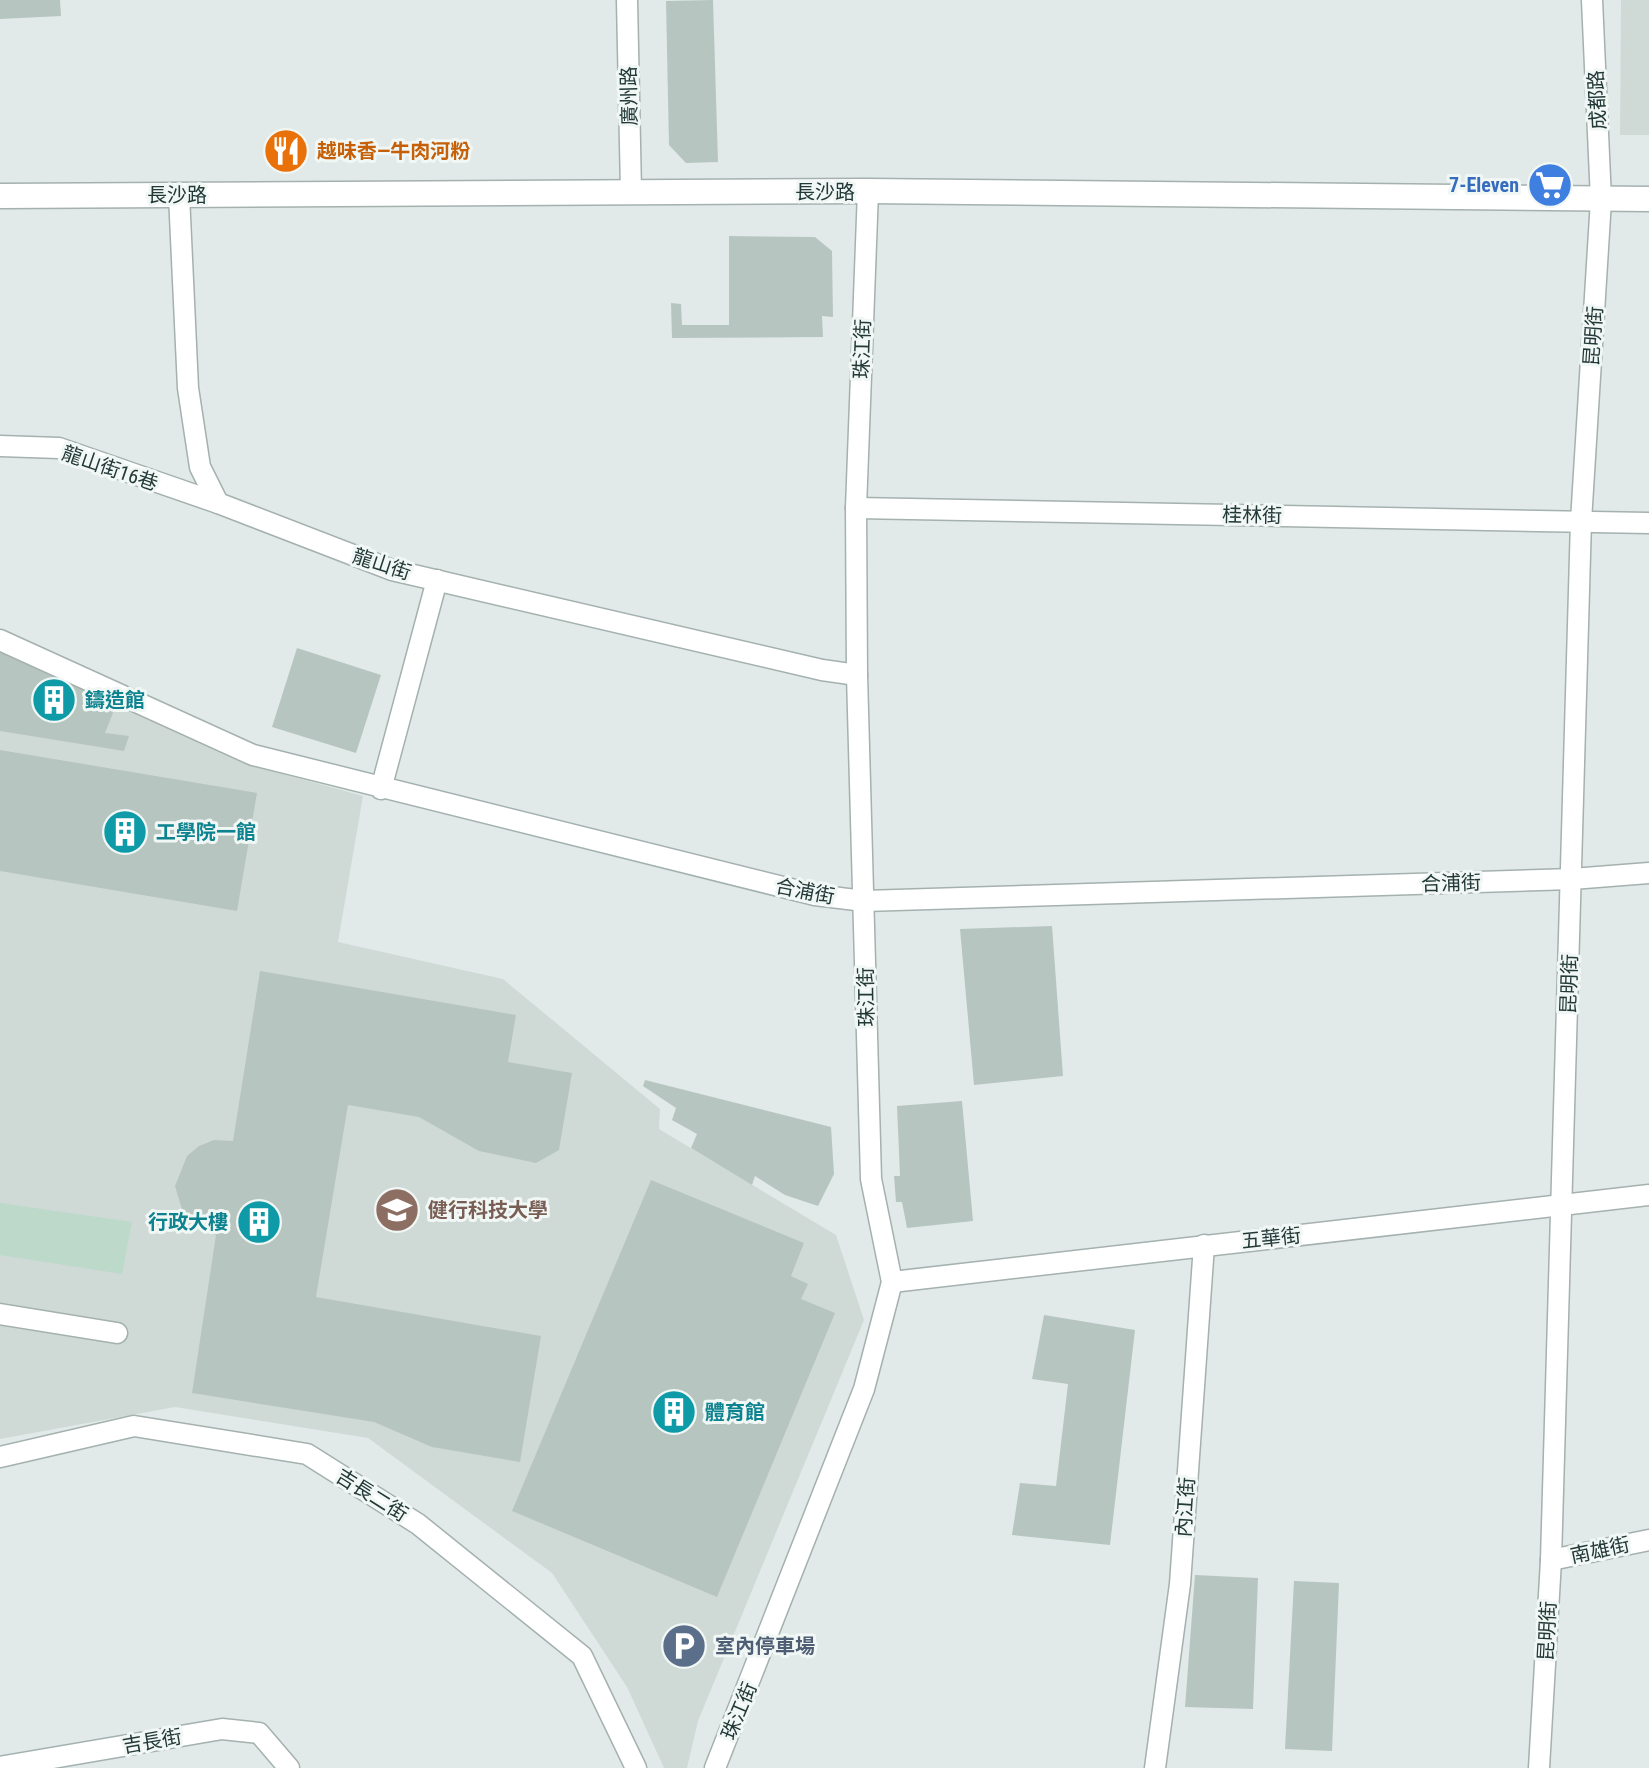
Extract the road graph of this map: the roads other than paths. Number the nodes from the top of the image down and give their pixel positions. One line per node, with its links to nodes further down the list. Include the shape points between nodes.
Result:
1 (627, 0): 4 (lane, 廣州路)
2 (1592, 0): 8 (lane, 成都路)
3 (868, 191): 4 (street, 長沙路); 8 (street, 長沙路); 11 (lane, 珠江街)
4 (631, 192): 5 (street, 長沙路)
5 (179, 195): 6 (street, 長沙路); 10 (lane, via 188,388 200,467)
6 (0, 196)
7 (1649, 199): 8 (street, 長沙路)
8 (1601, 200): 12 (lane, 昆明街)
9 (0, 446): 10 (lane, 龍山街16巷, via 59,448)
10 (218, 503): 14 (lane, 龍山街, via 392,570)
11 (856, 508): 12 (lane, 桂林街); 16 (lane, 珠江街)
12 (1581, 521): 13 (lane, 桂林街); 19 (lane, 昆明街)
13 (1649, 523)
14 (437, 580): 16 (lane, 龍山街); 17 (lane)
15 (0, 640): 17 (lane, 合浦街, via 253,755)
16 (857, 675): 20 (lane, 珠江街)
17 (381, 789): 20 (lane, 合浦街, via 815,895)
18 (1649, 873): 19 (lane, 合浦街)
19 (1572, 879): 20 (lane, 合浦街); 22 (lane, 昆明街)
20 (864, 901): 24 (lane, 珠江街, via 871,1179)
21 (1649, 1195): 22 (lane, 五華街)
22 (1561, 1206): 23 (lane, 五華街); 29 (lane, 昆明街)
23 (1204, 1245): 24 (lane, 五華街); 34 (lane, 內江街, via 1180,1584)
24 (892, 1282): 33 (lane, 珠江街, via 864,1389)
25 (0, 1314): 26 (lane)
26 (117, 1333)
27 (0, 1457): 32 (lane, 吉長二街, via 134,1426 307,1454 418,1524 582,1656)
28 (1649, 1540): 29 (lane, 南雄街)
29 (1551, 1560): 35 (lane, 昆明街)
30 (0, 1767): 31 (lane, 吉長街, via 222,1729 259,1733)
31 (289, 1768)
32 (636, 1768)
33 (715, 1768)
34 (1155, 1768)
35 (1539, 1768)

